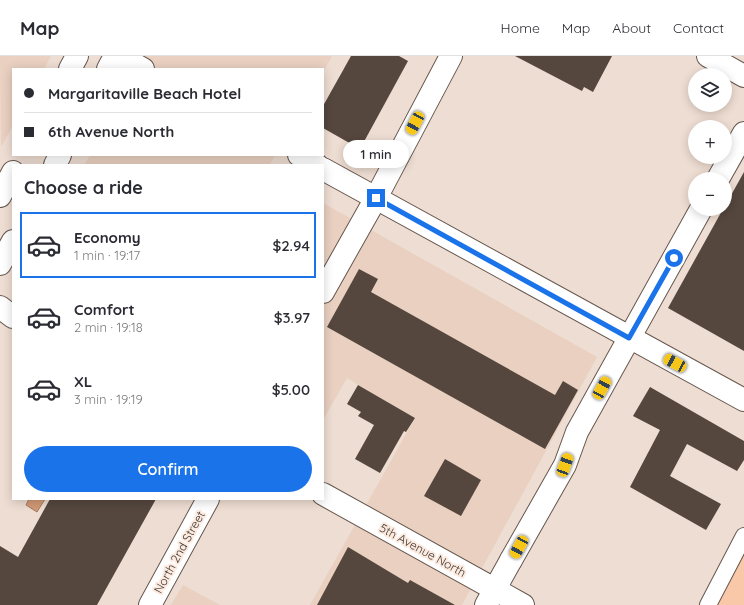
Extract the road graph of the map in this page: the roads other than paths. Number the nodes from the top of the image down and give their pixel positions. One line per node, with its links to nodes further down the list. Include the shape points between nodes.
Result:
1 (77, 56): 6 (street)
2 (115, 56): 7 (street)
3 (120, 56): 8 (street)
4 (451, 56): 17 (street)
5 (708, 56): 9 (street)
6 (71, 68)
7 (109, 68)
8 (141, 68)
9 (744, 76)
10 (744, 133): 14 (street)
11 (301, 156): 12 (street)
12 (315, 164)
13 (324, 169): 17 (street)
14 (722, 172)
15 (12, 174): 16 (street)
16 (0, 196)
17 (376, 198): 21 (street); 24 (street)
18 (698, 216): 24 (street)
19 (12, 243): 20 (street)
20 (0, 264)
21 (324, 290)
22 (0, 307): 23 (street)
23 (12, 316)
24 (629, 338): 25 (street); 29 (street, via 577,432 565,465)
25 (744, 400)
26 (324, 495): 29 (street, 5th Avenue North)
27 (207, 500): 30 (street, North 2nd Street)
28 (744, 536): 32 (street)
29 (490, 597): 31 (street, 5th Avenue North)
30 (150, 605)
31 (523, 605)
32 (708, 605)

